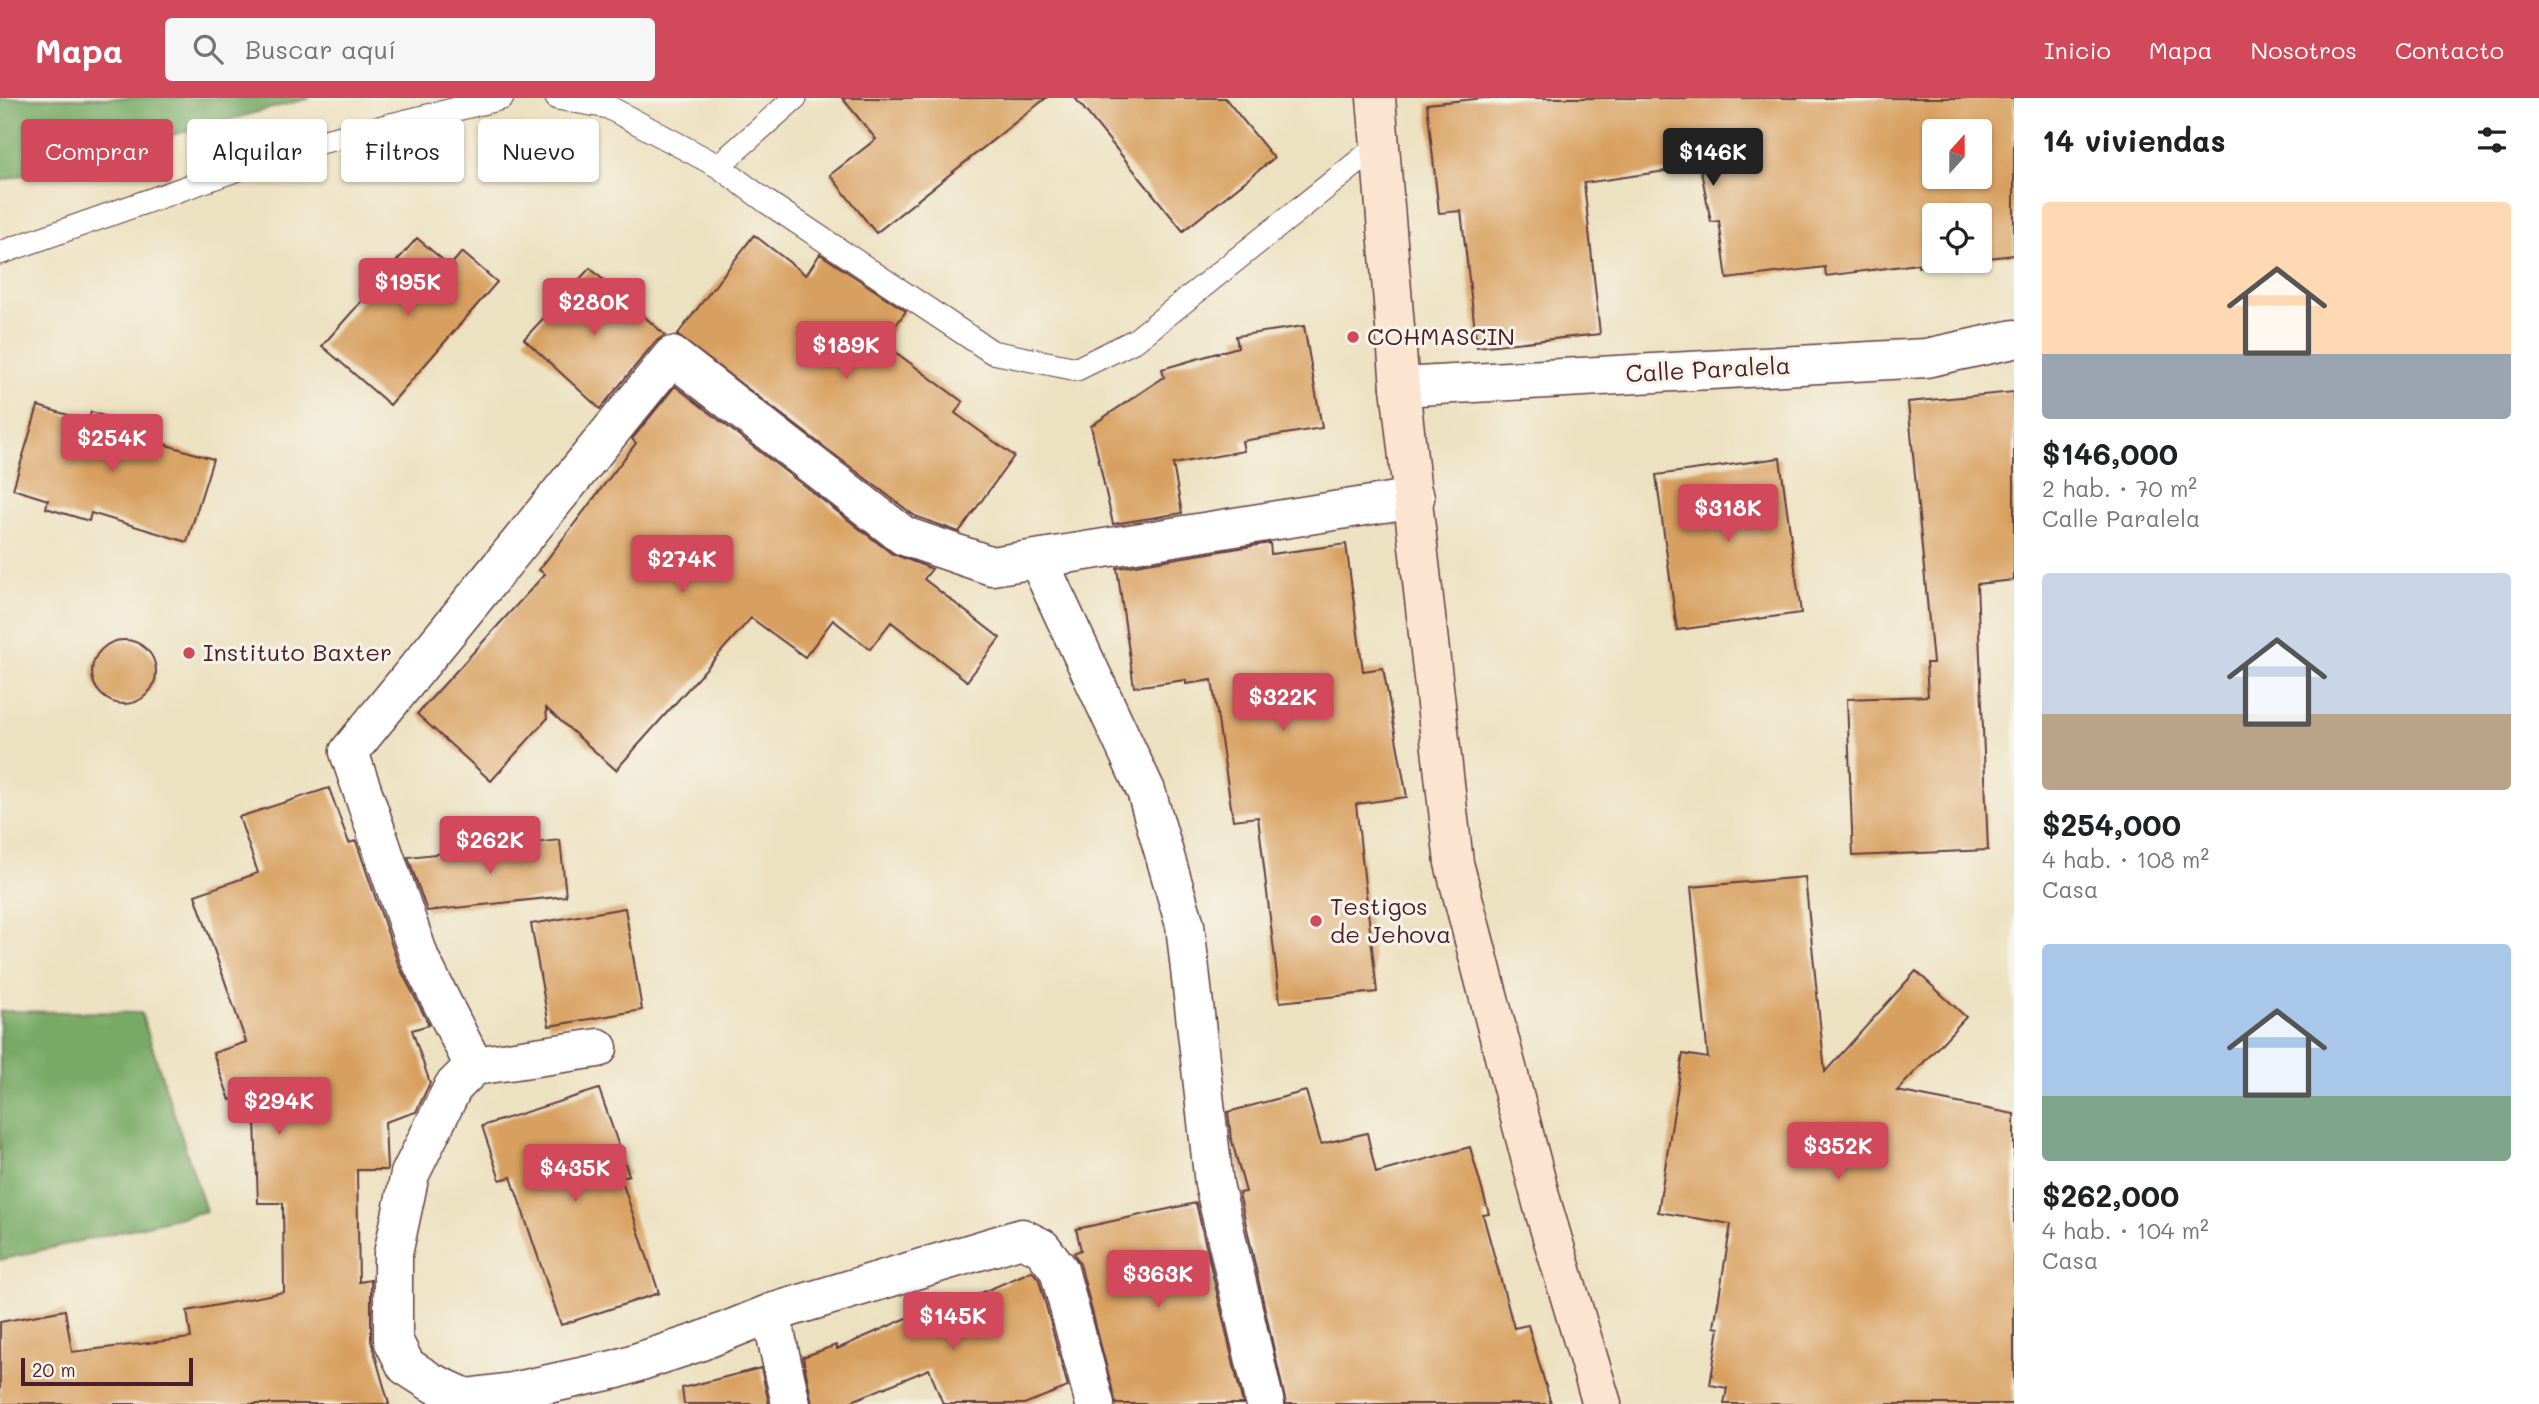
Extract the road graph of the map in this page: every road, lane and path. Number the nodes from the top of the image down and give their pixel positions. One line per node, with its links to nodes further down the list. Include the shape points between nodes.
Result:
1 (502, 98): 7 (lane, via 304,146)
2 (557, 98): 6 (lane, via 608,107)
3 (796, 98): 6 (lane)
4 (1376, 98): 5 (main road)
5 (1379, 145): 6 (lane, via 1136,340 1077,369 992,352); 9 (main road)
6 (719, 166)
7 (0, 253)
8 (2014, 339): 9 (street, Calle Paralela, via 1926,358)
9 (1400, 387): 10 (main road)
10 (1415, 498): 11 (street); 18 (main road, via 1454,863 1543,1207)
11 (1038, 560): 13 (street, via 992,566 904,536 672,356 349,752 420,959); 17 (street, via 1146,791 1185,925 1214,1184)
12 (598, 1048): 13 (street)
13 (474, 1066): 14 (street, via 453,1087 410,1174 393,1254 393,1340 406,1366 466,1398 512,1392 617,1369)
14 (771, 1313): 15 (street); 16 (street, via 1022,1238 1042,1248 1059,1270)
15 (792, 1404)
16 (1095, 1404)
17 (1265, 1404)
18 (1602, 1404)

